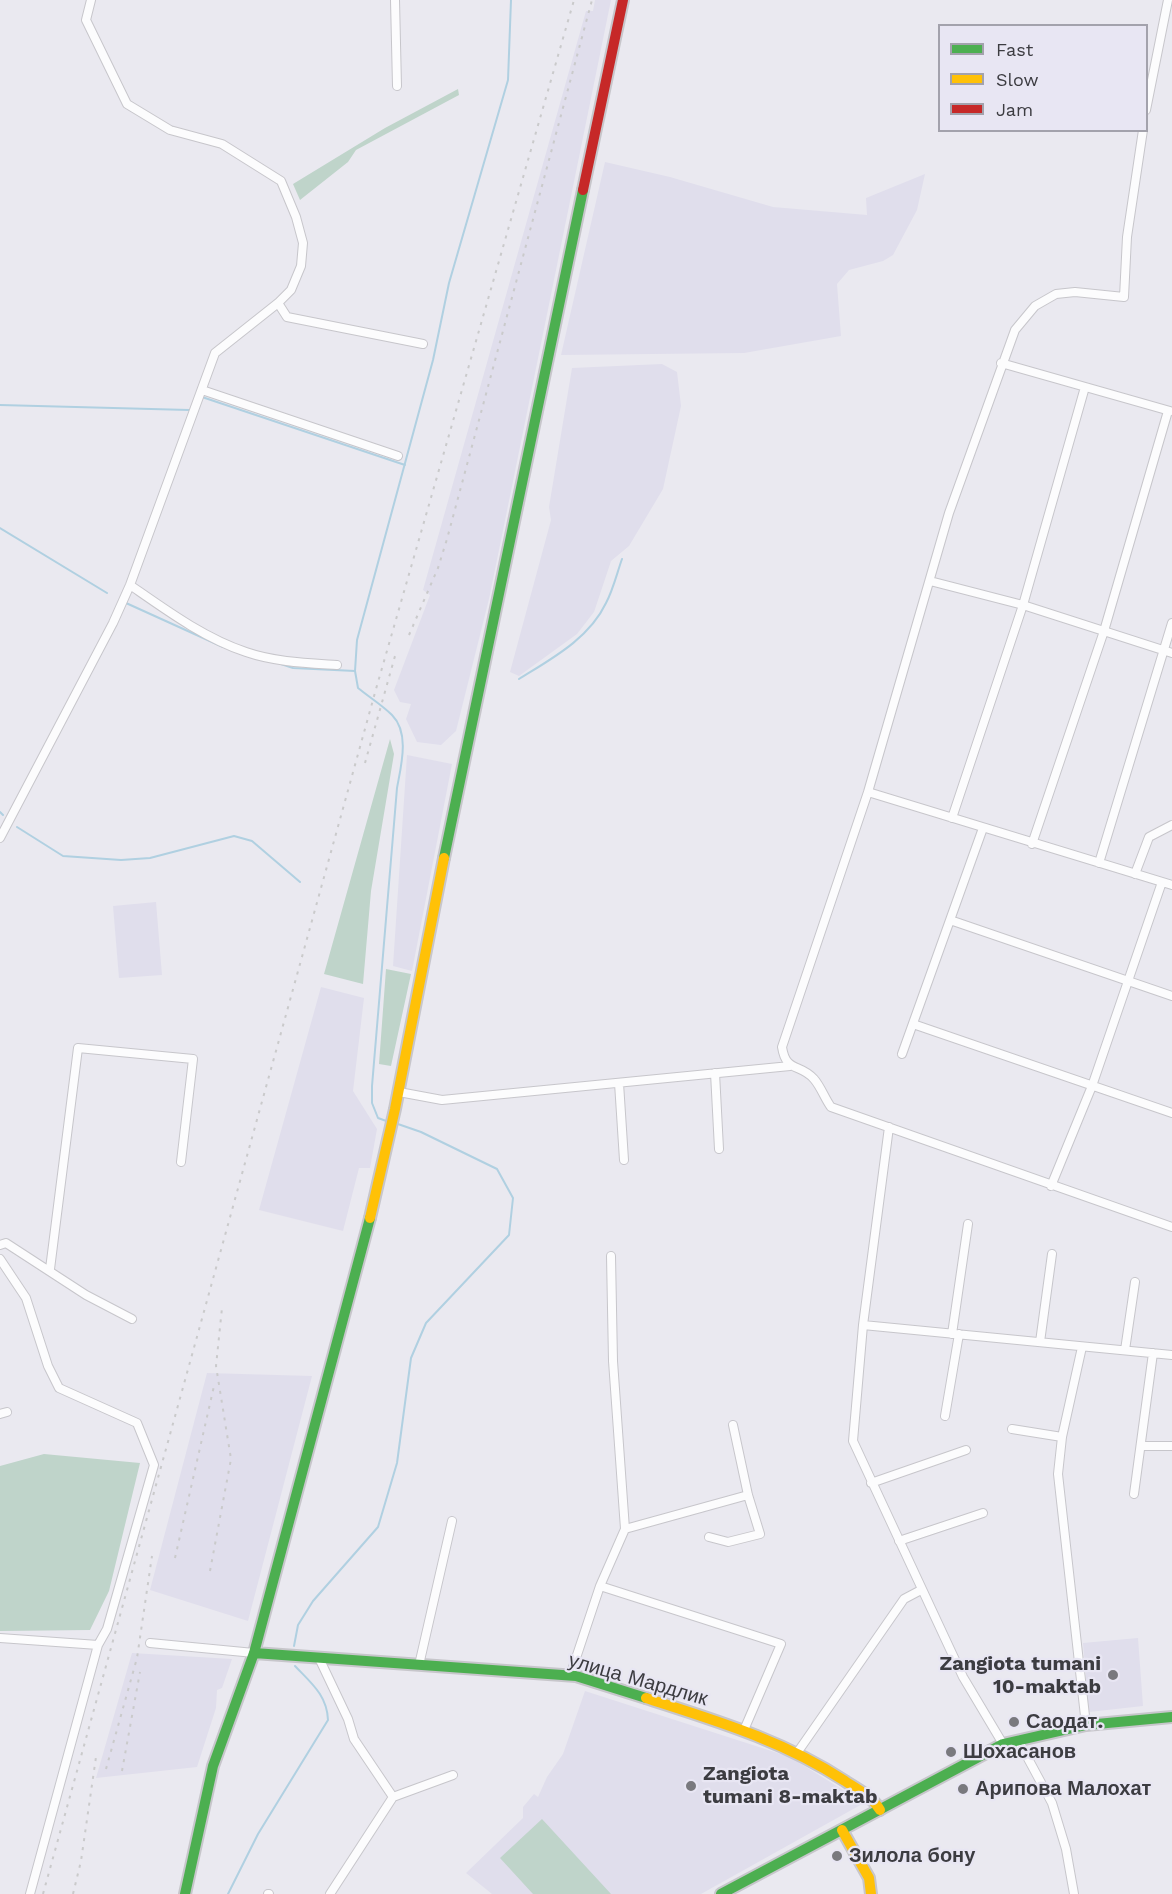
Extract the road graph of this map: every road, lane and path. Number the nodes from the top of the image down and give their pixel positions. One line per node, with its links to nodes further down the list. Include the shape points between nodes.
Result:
1 (91, 0): 8 (street, via 86,20 127,104 170,130 222,144 281,181 303,243 301,266 291,290)
2 (395, 0): 5 (street)
3 (623, 0): 41 (main road, via 464,758)
4 (1168, 0): 6 (street)
5 (397, 86)
6 (1148, 100)
7 (1143, 132): 10 (street, via 1127,237 1124,297 1056,294 1035,306 1015,330)
8 (278, 303): 9 (street, via 287,317); 12 (street, via 215,353)
9 (423, 344)
10 (1001, 363): 11 (street); 15 (street)
11 (1085, 387): 13 (street); 17 (street)
12 (202, 390): 14 (street); 16 (street)
13 (1170, 411): 19 (street)
14 (398, 456)
15 (930, 581): 17 (street); 22 (street)
16 (130, 585): 21 (street, via 188,624 245,652 289,662); 26 (street)
17 (1023, 605): 19 (street); 23 (street)
18 (1172, 622): 20 (street)
19 (1104, 631): 20 (street); 27 (street)
20 (1168, 652): 28 (street)
21 (337, 665)
22 (868, 792): 23 (street); 37 (street, via 782,1047)
23 (952, 818): 25 (street)
24 (1172, 825): 29 (street, via 1149,837)
25 (983, 828): 27 (street); 32 (street)
26 (0, 838)
27 (1032, 844): 28 (street)
28 (1099, 863): 29 (street)
29 (1136, 874): 30 (street)
30 (1162, 882): 31 (street); 33 (street)
31 (1172, 885)
32 (950, 920): 33 (street); 35 (street)
33 (1127, 980): 34 (street); 40 (street)
34 (1172, 996)
35 (913, 1024): 36 (street); 40 (street)
36 (902, 1054)
37 (790, 1066): 38 (street); 43 (street, via 815,1080 831,1107)
38 (715, 1073): 39 (street); 44 (street)
39 (620, 1083): 41 (street, via 442,1100); 45 (street)
40 (1092, 1086): 42 (street); 47 (street)
41 (399, 1092): 84 (main road, via 348,1311)
42 (1172, 1113)
43 (889, 1127): 47 (street); 57 (street)
44 (718, 1149)
45 (624, 1160)
46 (182, 1162): 54 (street, via 193,1059 78,1048)
47 (1051, 1186): 49 (street)
48 (968, 1224): 58 (street)
49 (1172, 1227)
50 (0, 1245): 54 (street, via 6,1243)
51 (1052, 1254): 59 (street)
52 (611, 1256): 76 (street, via 613,1361)
53 (0, 1259): 83 (street, via 26,1298 59,1388 137,1423 154,1465 107,1629)
54 (50, 1269): 56 (street, via 86,1295)
55 (1135, 1282): 61 (street)
56 (132, 1319)
57 (863, 1325): 58 (street); 71 (street, via 853,1441)
58 (955, 1334): 59 (street); 64 (street)
59 (1040, 1342): 60 (street)
60 (1082, 1347): 61 (street); 67 (street)
61 (1125, 1350): 62 (street)
62 (1154, 1353): 63 (street); 68 (street)
63 (1172, 1355)
64 (945, 1416)
65 (734, 1425): 73 (street)
66 (1012, 1429): 67 (street)
67 (1062, 1437): 89 (street, via 1058,1473)
68 (1141, 1446): 69 (street); 72 (street)
69 (1172, 1446)
70 (966, 1450): 71 (street)
71 (871, 1482): 78 (street)
72 (1134, 1494)
73 (748, 1495): 76 (street); 77 (street, via 760,1534 728,1542)
74 (983, 1513): 78 (street)
75 (452, 1521): 86 (street)
76 (625, 1529): 79 (street)
77 (709, 1537)
78 (899, 1541): 80 (street)
79 (600, 1586): 87 (street); 90 (street, via 781,1644)
80 (921, 1590): 92 (street, via 963,1677); 93 (street, via 904,1599)
81 (0, 1638): 83 (street)
82 (150, 1643): 84 (street)
83 (98, 1645): 98 (street)
84 (254, 1653): 85 (main road, улица Мардлик); 99 (main road, via 213,1766)
85 (319, 1658): 86 (main road, улица Мардлик); 95 (street, via 357,1745)
86 (419, 1665): 87 (main road, улица Мардлик)
87 (570, 1676): 90 (main road, улица Мардлик)
88 (1172, 1717): 89 (main road)
89 (1086, 1725): 91 (main road)
90 (744, 1730): 93 (main road, улица Мардлик)
91 (1017, 1740): 92 (main road); 103 (street, via 1052,1803)
92 (1003, 1744): 96 (main road)
93 (797, 1753): 96 (main road, улица Мардлик, via 874,1800)
94 (453, 1775): 95 (street)
95 (393, 1797): 100 (street)
96 (880, 1810): 97 (main road)
97 (842, 1830): 101 (main road); 102 (main road, via 869,1878)
98 (30, 1894)
99 (185, 1894)
100 (330, 1894)
101 (721, 1894)
102 (871, 1894)
103 (1074, 1894)

